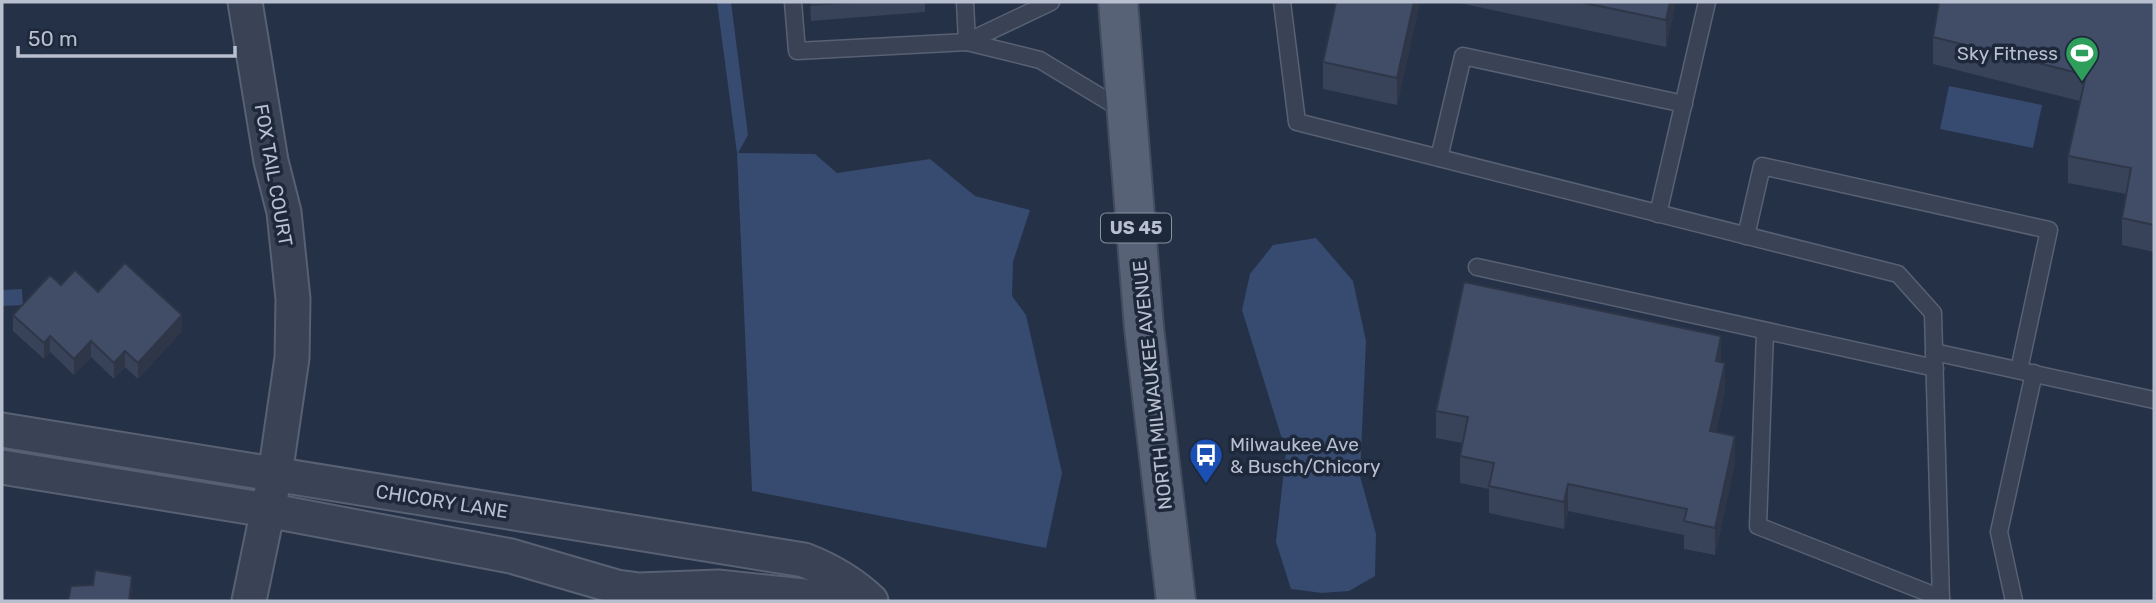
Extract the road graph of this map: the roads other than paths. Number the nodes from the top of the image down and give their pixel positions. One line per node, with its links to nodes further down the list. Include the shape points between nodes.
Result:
1 (245, 2): 21 (street, FOX TAIL COURT, via 284,212 293,299 292,358)
2 (793, 2): 8 (lane, via 797,51)
3 (965, 2): 8 (lane)
4 (1051, 2): 8 (lane)
5 (1118, 2): 10 (main road, NORTH MILWAUKEE AVENUE / US 45)
6 (1282, 2): 11 (lane, via 1297,122)
7 (1707, 2): 9 (lane)
8 (967, 42): 10 (lane, via 1040,60)
9 (1684, 104): 11 (lane, via 1463,56); 12 (lane)
10 (1126, 112): 29 (main road, NORTH MILWAUKEE AVENUE / US 45, via 1144,336)
11 (1439, 158): 12 (lane)
12 (1658, 214): 13 (lane)
13 (1746, 236): 16 (lane, via 1898,274 1933,313); 17 (lane, via 1762,166 2049,230)
14 (1477, 267): 15 (lane)
15 (1765, 331): 16 (lane); 25 (lane, via 1758,526)
16 (1934, 360): 17 (lane); 25 (lane)
17 (2027, 372): 18 (lane); 30 (lane, via 1999,532)
18 (2154, 400)
19 (2, 430): 21 (street, CHICORY LANE)
20 (2, 467): 22 (street, CHICORY LANE)
21 (275, 475): 22 (street, FOX TAIL COURT); 23 (street, CHICORY LANE)
22 (267, 510): 24 (street, CHICORY LANE, via 511,556 617,587); 26 (street, FOX TAIL COURT)
23 (676, 538): 24 (street); 28 (street, CHICORY LANE, via 804,560 826,568)
24 (667, 588): 27 (street, CHICORY LANE, via 718,587)
25 (1941, 600)
26 (249, 601)
27 (828, 601)
28 (871, 601)
29 (1176, 601)
30 (2014, 601)

